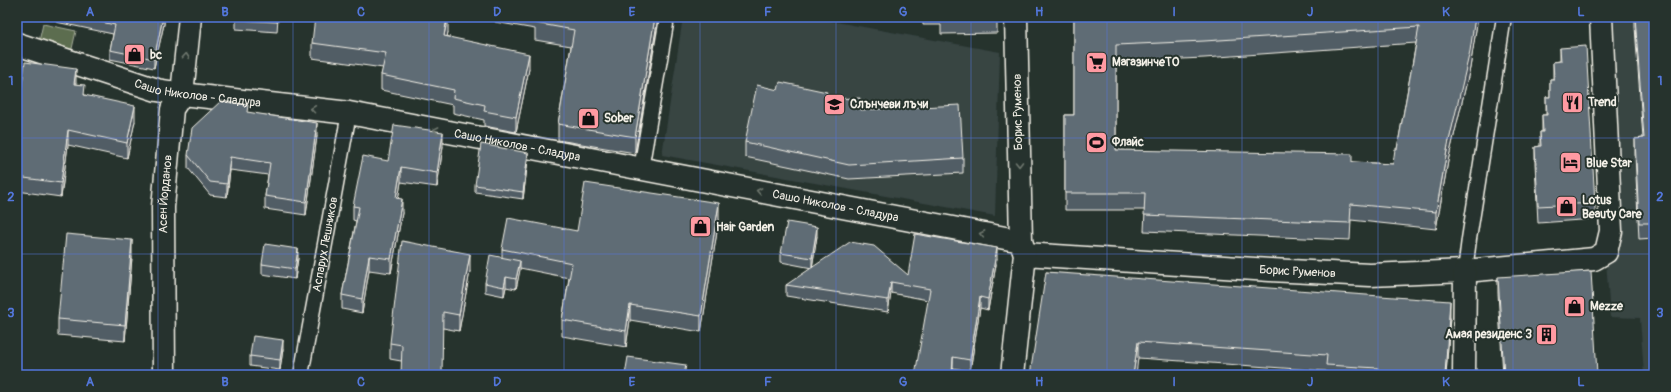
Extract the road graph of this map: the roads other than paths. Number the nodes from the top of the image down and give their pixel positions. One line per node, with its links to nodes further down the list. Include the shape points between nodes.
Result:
1 (190, 17): 7 (street, Асен Йорданов, one-way to 1)
2 (1016, 17): 10 (street, Борис Руменов, one-way to 10)
3 (1504, 17): 11 (lane)
4 (1601, 17): 11 (street, Борис Руменов, via 1611,231 1606,252 1594,259)
5 (666, 24): 9 (lane)
6 (17, 44): 7 (street, Сашо Николов - Сладура, via 157,90)
7 (182, 94): 8 (street, Сашо Николов - Сладура, one-way to 7); 12 (street, Асен Йорданов, via 172,108 164,207)
8 (349, 113): 9 (street, Сашо Николов - Сладура, one-way to 8); 13 (lane, Аспарух Лешников)
9 (641, 168): 10 (street, Сашо Николов - Сладура, one-way to 9)
10 (1023, 248): 11 (street, Борис Руменов, via 1270,270 1370,275); 14 (street, Борис Руменов)
11 (1465, 271): 15 (street)
12 (164, 375)
13 (301, 375)
14 (1012, 375)
15 (1464, 375)

